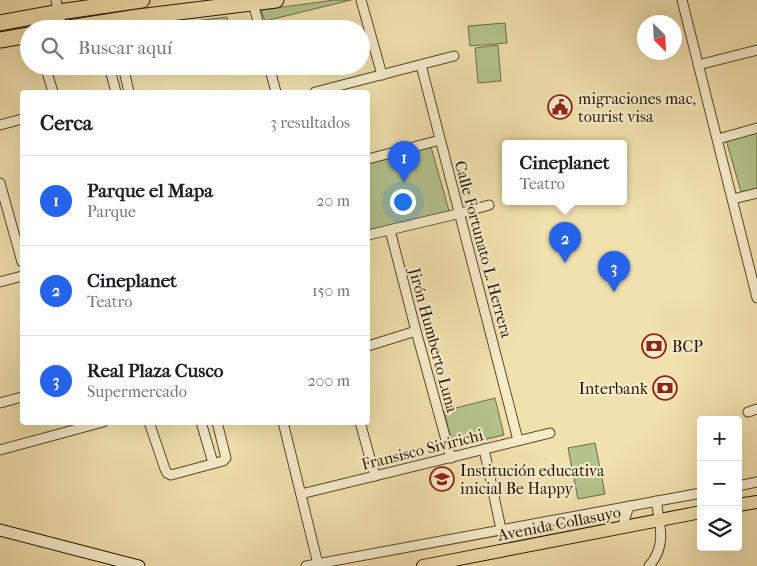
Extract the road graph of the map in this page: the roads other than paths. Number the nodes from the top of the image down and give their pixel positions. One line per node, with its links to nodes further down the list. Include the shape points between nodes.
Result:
1 (142, 0): 6 (highway)
2 (276, 0): 5 (highway)
3 (361, 0): 11 (street)
4 (682, 0): 20 (street)
5 (252, 1): 9 (highway); 10 (street)
6 (58, 6): 7 (highway); 8 (street)
7 (40, 20)
8 (60, 20)
9 (136, 20)
10 (257, 20)
11 (367, 20)
12 (0, 23): 13 (highway)
13 (20, 25)
14 (20, 31): 16 (highway)
15 (370, 32): 25 (street)
16 (0, 40)
17 (757, 50): 20 (street)
18 (454, 56): 19 (street)
19 (421, 65): 25 (street); 35 (street, Calle Fortunato L. Herrera)
20 (698, 65): 34 (street)
21 (48, 75): 26 (street)
22 (111, 75): 27 (street)
23 (125, 75): 28 (street)
24 (271, 75): 29 (street)
25 (382, 75): 30 (street)
26 (52, 90)
27 (115, 90)
28 (129, 90)
29 (275, 90)
30 (323, 90)
31 (20, 120): 32 (street)
32 (0, 125)
33 (757, 128): 34 (street)
34 (718, 138): 39 (street)
35 (440, 140): 36 (street); 41 (street, Calle Fortunato L. Herrera)
36 (370, 158)
37 (0, 183): 44 (street)
38 (757, 192): 39 (street)
39 (733, 199): 45 (street)
40 (489, 205): 41 (street)
41 (461, 213): 42 (street); 63 (street, Calle Fortunato L. Herrera)
42 (390, 230): 43 (street); 49 (street, Jirón Humberto Luna)
43 (370, 235)
44 (20, 255)
45 (753, 267): 48 (street)
46 (20, 277): 47 (street)
47 (0, 282)
48 (757, 298)
49 (416, 331): 50 (street); 66 (street, Jirón Humberto Luna)
50 (370, 345)
51 (20, 397): 52 (street)
52 (0, 402)
53 (757, 410): 54 (street)
54 (748, 412)
55 (84, 425): 61 (street)
56 (150, 425): 67 (street, via 167,473 171,475)
57 (202, 425): 67 (street)
58 (219, 425): 67 (street, via 226,458)
59 (284, 425): 71 (street)
60 (361, 425): 68 (street)
61 (70, 427): 65 (street)
62 (550, 433): 63 (street, Fransisco Sivirichi)
63 (518, 440): 64 (street, Fransisco Sivirichi)
64 (484, 449): 66 (street, Fransisco Sivirichi); 80 (street)
65 (0, 450)
66 (450, 458): 68 (street, Fransisco Sivirichi)
67 (213, 463)
68 (375, 476): 71 (street, Fransisco Sivirichi)
69 (757, 482): 70 (street)
70 (742, 485)
71 (301, 494): 82 (street)
72 (697, 494): 73 (street)
73 (656, 501): 76 (street); 78 (street)
74 (757, 502): 75 (main road)
75 (742, 504)
76 (629, 506): 79 (street); 80 (street)
77 (697, 513): 78 (main road, Avenida Collasuyo)
78 (659, 521): 79 (main road, Avenida Collasuyo); 83 (street, via 661,545)
79 (622, 528): 86 (main road, Avenida Collasuyo)
80 (502, 529): 82 (street)
81 (0, 530): 84 (street)
82 (318, 564): 85 (street)
83 (652, 564)
84 (139, 566)
85 (306, 566)
86 (423, 566)

